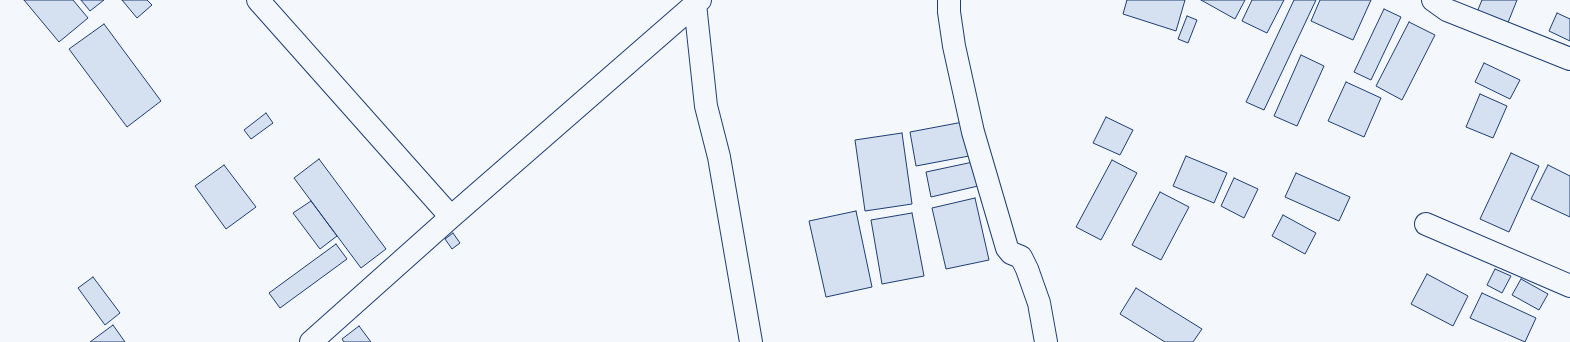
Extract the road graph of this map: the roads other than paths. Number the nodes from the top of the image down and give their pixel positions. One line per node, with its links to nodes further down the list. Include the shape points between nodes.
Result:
1 (258, 0): 6 (street)
2 (949, 0): 11 (street, via 954,46 973,132 1007,248 1011,254 1021,257 1028,269 1039,303)
3 (1433, 0): 5 (street, via 1446,10)
4 (697, 2): 6 (street); 10 (street, via 706,106 719,156)
5 (1570, 59)
6 (451, 217): 9 (street)
7 (1426, 224): 8 (street)
8 (1570, 286)
9 (311, 342)
10 (751, 342)
11 (1046, 342)

